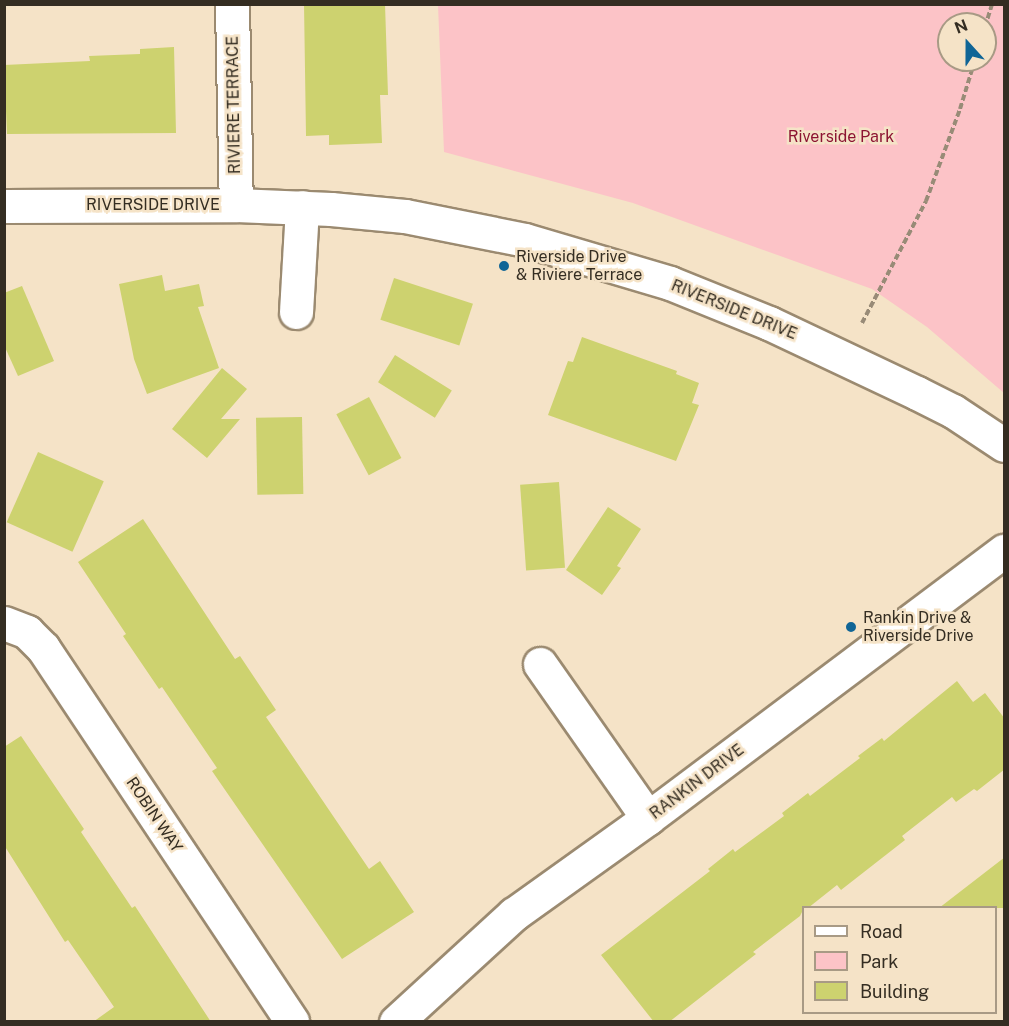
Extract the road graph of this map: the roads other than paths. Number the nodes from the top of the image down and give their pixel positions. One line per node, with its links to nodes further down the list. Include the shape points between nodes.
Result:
1 (232, 4): 2 (street, RIVIERE TERRACE)
2 (236, 205): 3 (street, RIVERSIDE DRIVE); 4 (street, RIVERSIDE DRIVE)
3 (4, 206)
4 (302, 207): 5 (street); 6 (street, RIVERSIDE DRIVE, via 405,216 479,229 670,283 769,323 917,393)
5 (296, 312)
6 (1005, 445)
7 (1005, 551): 10 (street, RANKIN DRIVE)
8 (4, 623): 11 (street, ROBIN WAY, via 27,632 43,648)
9 (540, 664): 10 (street)
10 (648, 818): 12 (street, RANKIN DRIVE, via 514,914)
11 (292, 1022)
12 (396, 1022)

